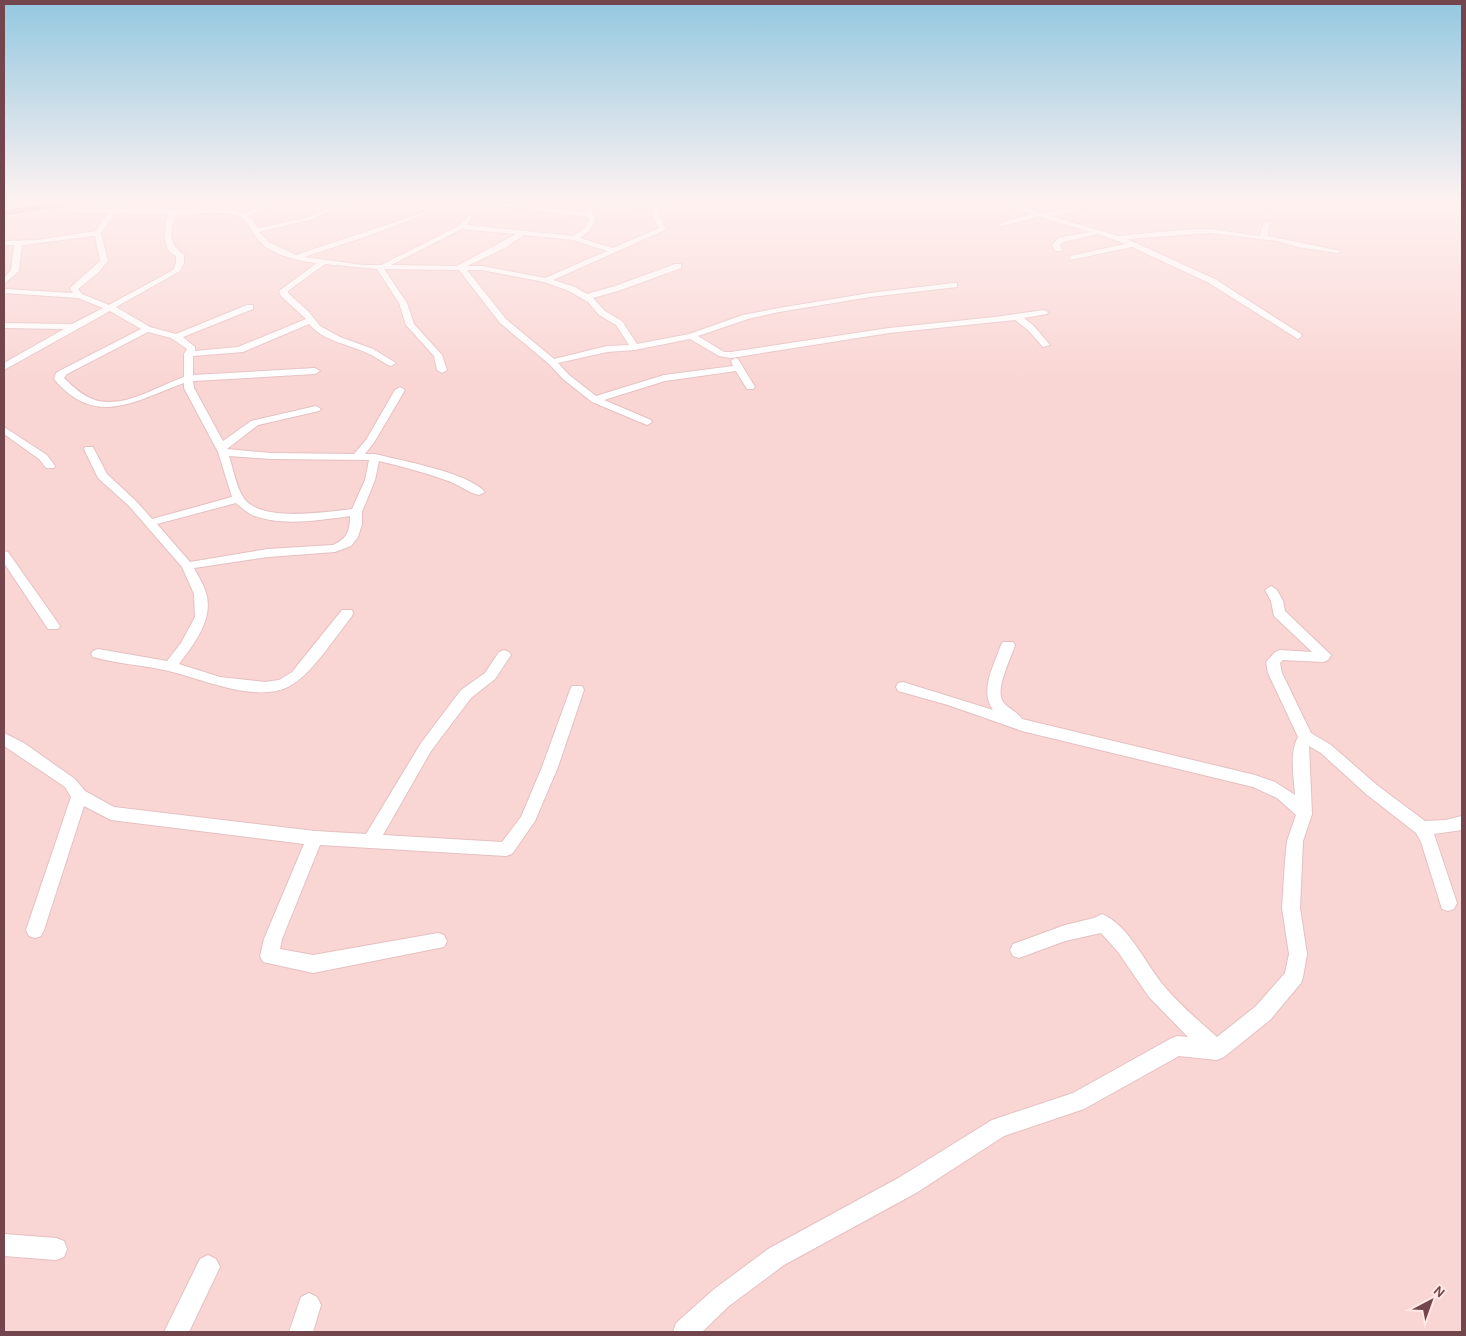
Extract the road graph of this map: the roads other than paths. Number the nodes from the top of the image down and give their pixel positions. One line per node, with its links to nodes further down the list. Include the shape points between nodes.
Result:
1 (16, 261): 14 (street, via 15,271)
2 (104, 261): 17 (street, via 74,290)
3 (180, 261): 20 (street, via 176,271)
4 (319, 261): 9 (street)
5 (391, 261): 12 (street)
6 (470, 261): 10 (street)
7 (588, 261): 13 (street)
8 (1169, 261): 28 (street, via 1212,281)
9 (323, 262): 12 (street); 23 (street, via 283,291)
10 (460, 266): 12 (street); 13 (street); 34 (street, via 503,321)
11 (678, 266): 18 (street)
12 (379, 267): 38 (street, via 403,303 410,325 438,355)
13 (546, 280): 18 (street)
14 (4, 282)
15 (954, 285): 27 (street, via 779,310 746,317)
16 (4, 291): 17 (street)
17 (79, 296): 20 (street)
18 (586, 296): 31 (street, via 602,313 624,328)
19 (250, 307): 29 (street)
20 (111, 308): 25 (street); 26 (street)
21 (1044, 312): 22 (street)
22 (1018, 318): 30 (street); 33 (street, via 910,328)
23 (311, 320): 32 (street, via 240,350); 35 (street, via 327,334)
24 (4, 325): 25 (street)
25 (74, 327): 36 (street)
26 (147, 329): 29 (street); 40 (street, via 64,372 59,379 72,394 111,406 127,403)
27 (691, 336): 31 (street); 33 (street, via 722,354)
28 (1298, 336)
29 (176, 337): 32 (street, via 192,349)
30 (1046, 345)
31 (635, 347): 34 (street, via 607,349)
32 (188, 354): 40 (street)
33 (731, 355): 37 (street)
34 (552, 362): 43 (street)
35 (391, 363)
36 (5, 366)
37 (740, 368): 41 (street); 43 (street, via 664,378)
38 (442, 370)
39 (315, 371): 40 (street)
40 (189, 378): 48 (street, via 192,395)
41 (750, 387)
42 (400, 390): 49 (street)
43 (595, 400): 45 (street)
44 (316, 409): 48 (street, via 255,424)
45 (647, 422)
46 (4, 430): 51 (street, via 43,457)
47 (89, 449): 55 (street, via 102,476)
48 (222, 450): 49 (street, via 271,456); 53 (street)
49 (358, 456): 50 (street)
50 (375, 457): 52 (street, via 432,471); 54 (street, via 370,480)
51 (50, 466)
52 (479, 492)
53 (238, 499): 54 (street, via 255,512 279,517); 55 (street)
54 (356, 512): 57 (street, via 352,537 335,548 268,553)
55 (149, 522): 57 (street)
56 (4, 555): 60 (street)
57 (187, 566): 64 (street, via 200,594 201,617 186,646)
58 (1271, 590): 68 (street, via 1279,613 1324,655 1280,655 1273,662 1275,674)
59 (348, 613): 64 (street, via 297,675 282,684 265,687 219,682)
60 (53, 626)
61 (1008, 645): 67 (street, via 993,694 1000,707)
62 (98, 654): 64 (street)
63 (504, 655): 75 (street, via 490,676 466,694 426,747)
64 (170, 666)
65 (903, 687): 67 (street)
66 (577, 690): 75 (street, via 527,821 506,849)
67 (1022, 725): 71 (street, via 1255,781 1277,789 1296,803)
68 (1305, 737): 71 (street, via 1301,757); 73 (street, via 1326,749)
69 (4, 738): 70 (street, via 70,783)
70 (79, 796): 74 (street, via 111,813); 77 (street)
71 (1304, 814): 80 (street, via 1296,841 1291,908 1298,954 1294,977 1263,1013)
72 (1462, 823): 73 (street)
73 (1422, 828): 76 (street)
74 (315, 838): 75 (street); 78 (street, via 269,956 313,964)
75 (372, 840)
76 (1448, 903)
77 (35, 930)
78 (438, 941)
79 (1019, 950): 80 (street, via 1102,922 1112,930 1157,993)
80 (1217, 1050): 87 (street, via 1177,1046 1077,1102 999,1127 908,1185 776,1257 721,1298)
81 (4, 1245): 82 (street)
82 (56, 1249)
83 (208, 1267): 85 (street)
84 (309, 1305): 86 (street)
85 (176, 1332)
86 (301, 1332)
87 (686, 1332)

